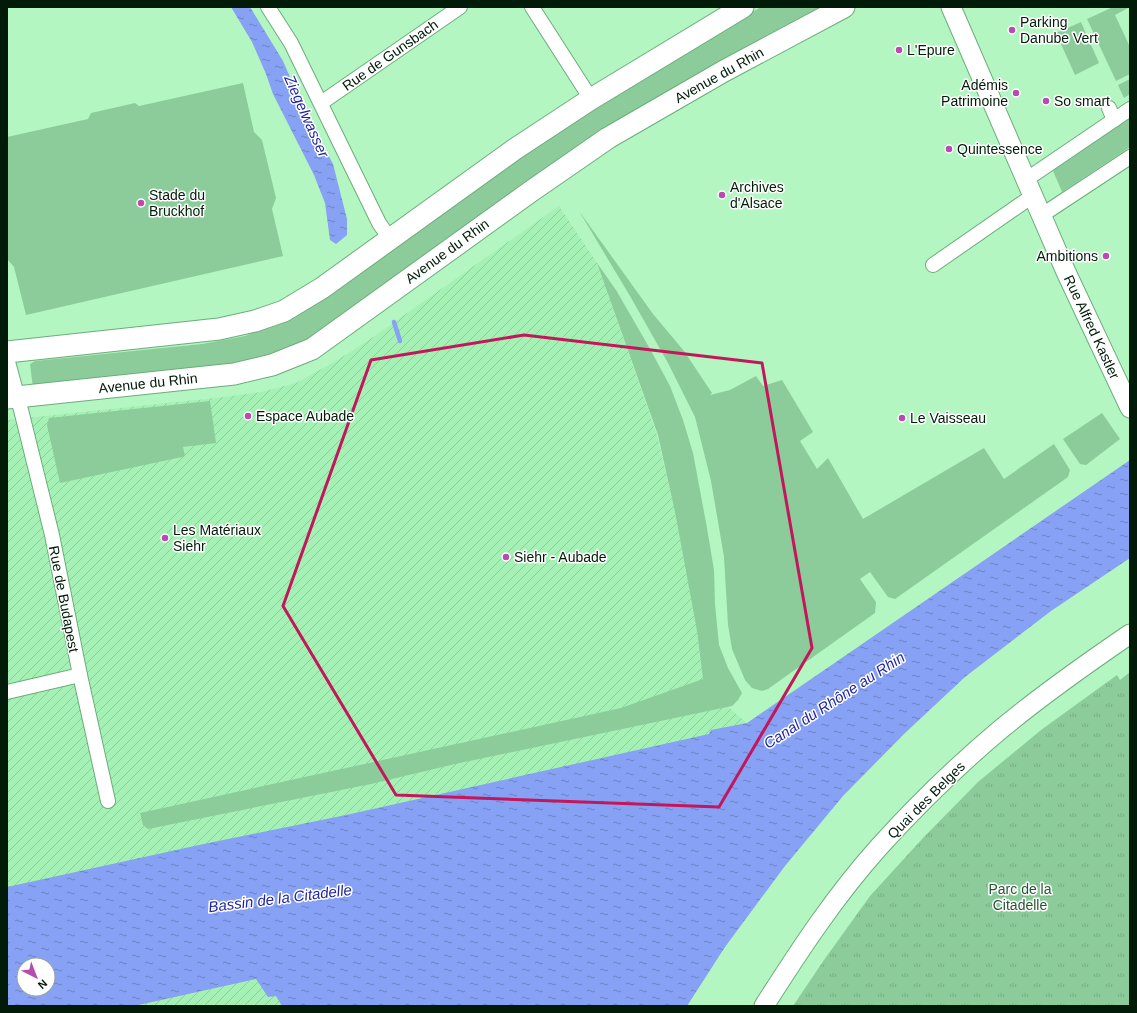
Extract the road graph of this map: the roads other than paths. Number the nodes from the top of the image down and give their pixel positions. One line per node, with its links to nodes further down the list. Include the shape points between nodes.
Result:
1 (268, 7): 8 (street, via 291,43)
2 (460, 7): 8 (street, Rue de Gunsbach)
3 (532, 7): 7 (street)
4 (743, 7): 7 (main road)
5 (844, 7): 17 (main road, Avenue du Rhin, via 724,71 608,138 312,349 272,365 234,374)
6 (952, 7): 11 (main road, Rue Alfred Kastler)
7 (591, 99): 13 (main road, via 515,149)
8 (320, 103): 13 (street, via 379,223)
9 (1130, 109): 11 (street, via 1111,114)
10 (1130, 157): 12 (street)
11 (1030, 187): 12 (main road, Rue Alfred Kastler); 14 (street)
12 (1042, 215): 18 (main road, Rue Alfred Kastler)
13 (390, 239): 15 (main road, via 322,288 284,311 256,321 219,329)
14 (933, 265)
15 (7, 352)
16 (7, 358): 17 (street)
17 (12, 397): 20 (street, Rue de Budapest, via 52,535)
18 (1129, 406)
19 (1130, 634): 23 (main road, Quai des Belges, via 1001,729 917,807 840,895)
20 (80, 675): 21 (street); 22 (street, Rue de Budapest)
21 (7, 692)
22 (108, 801)
23 (764, 1006)

